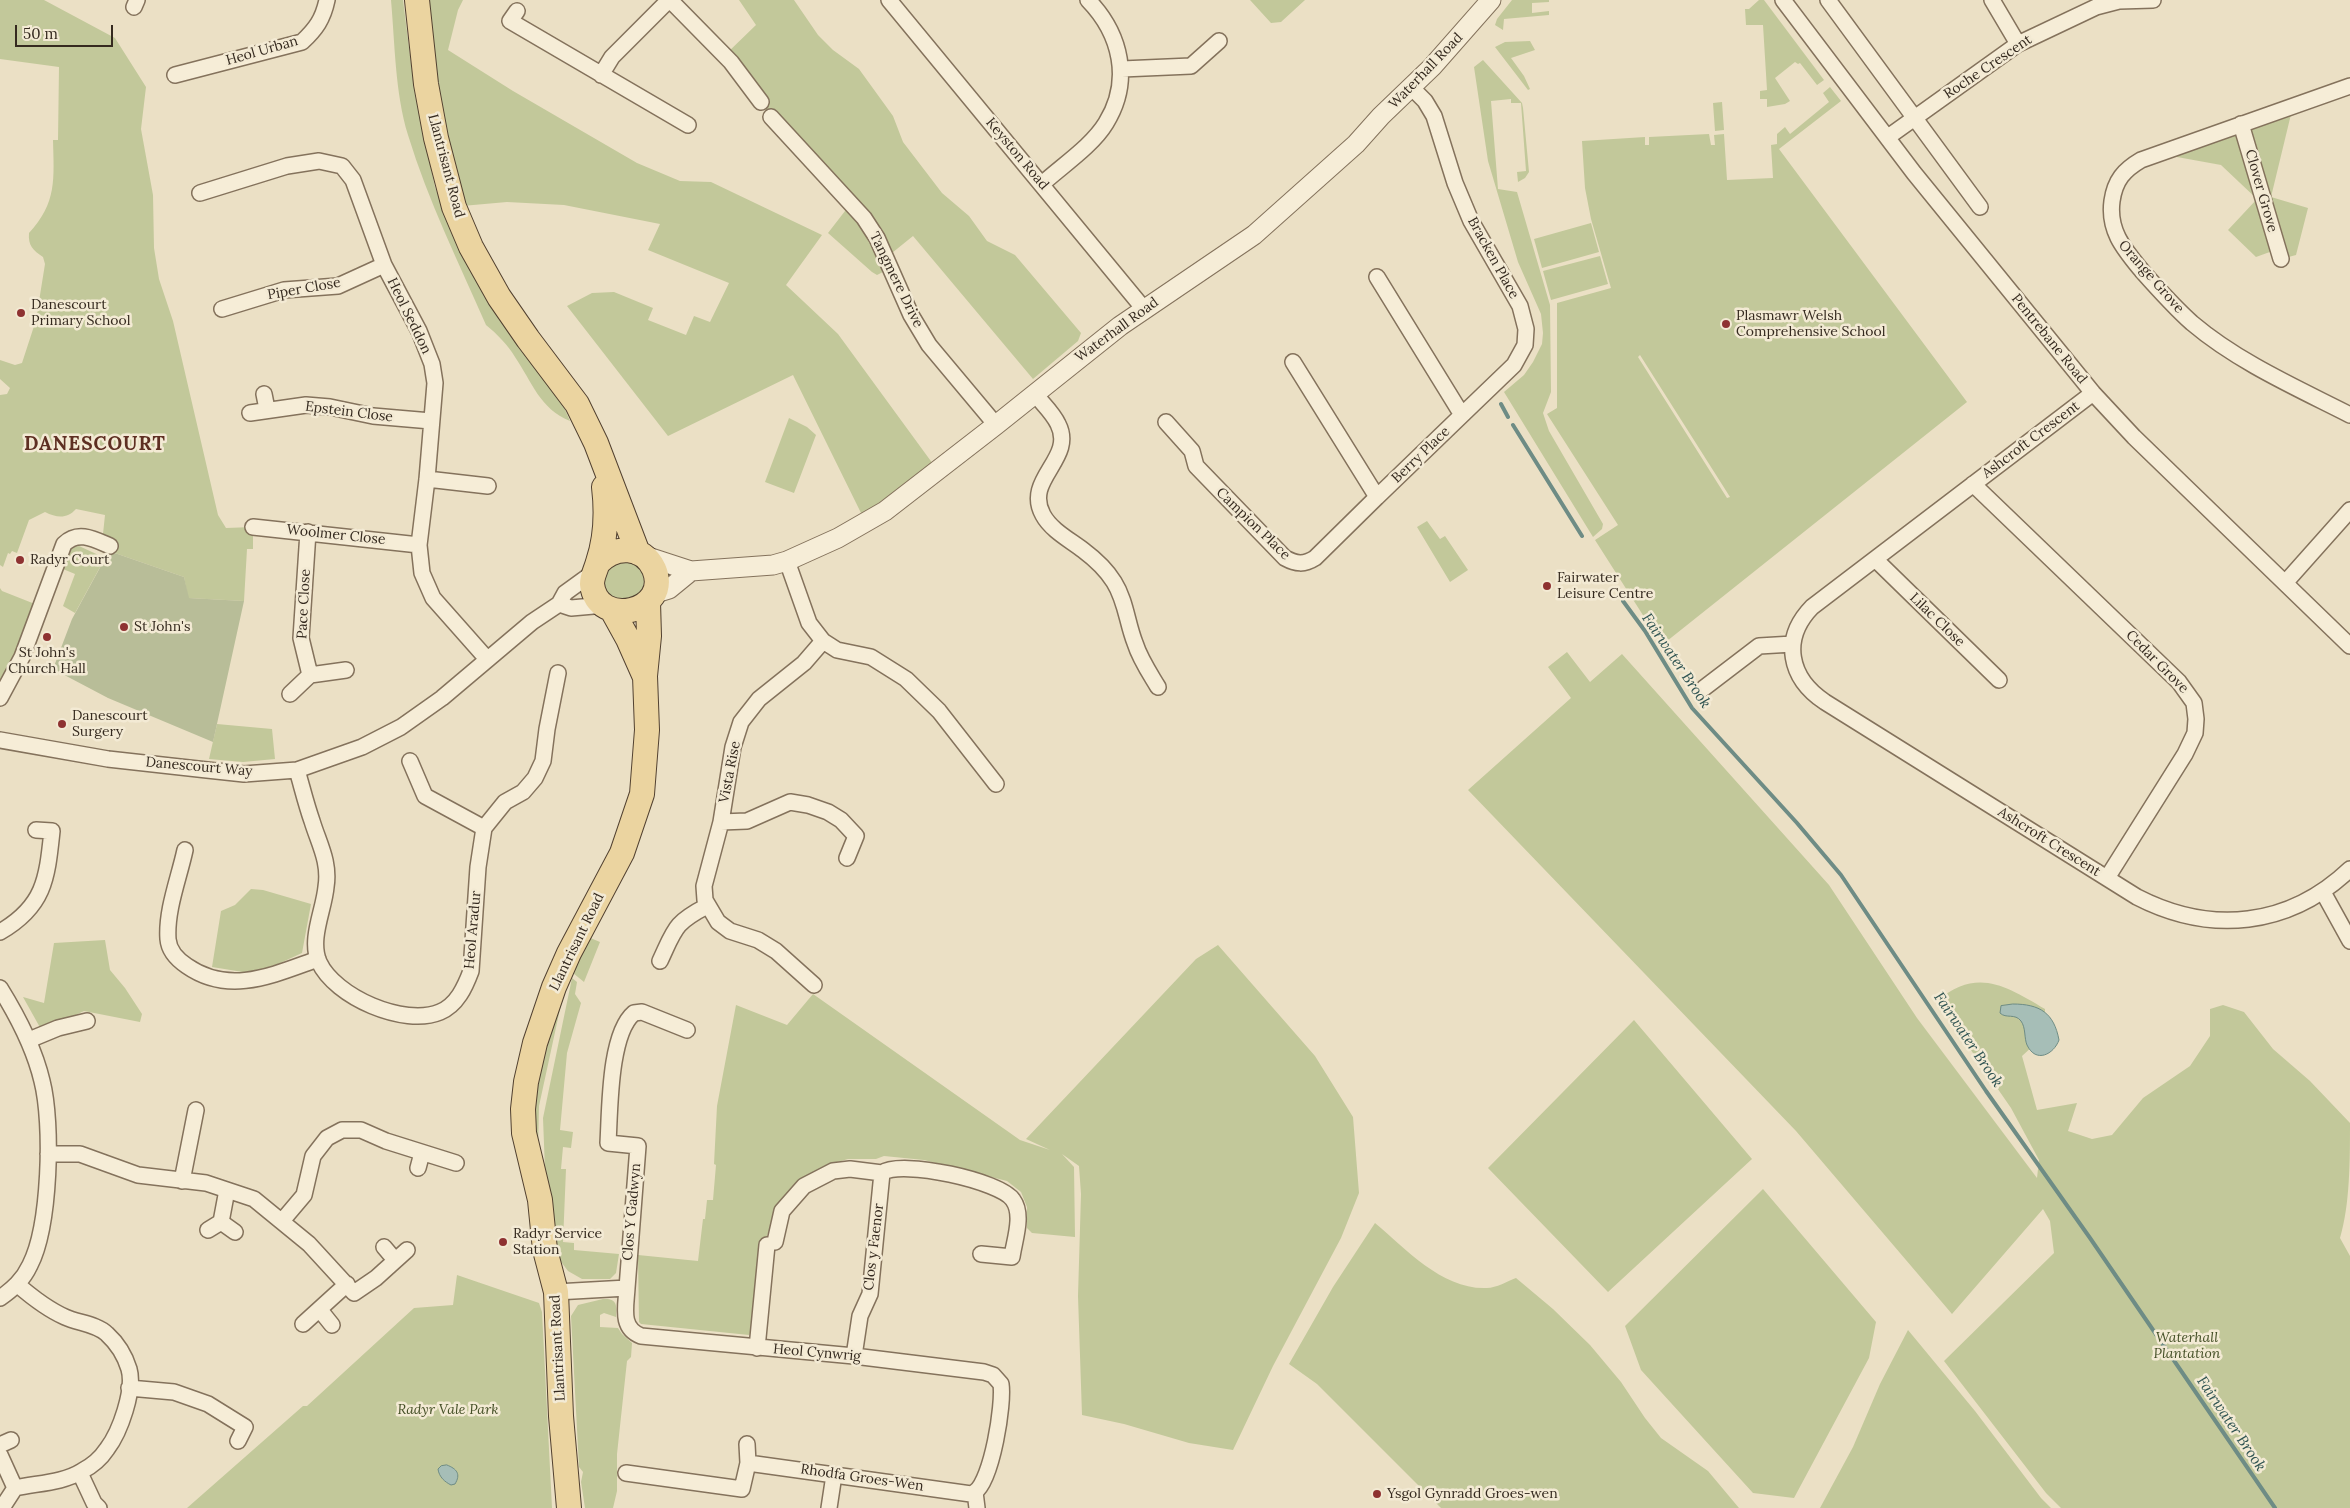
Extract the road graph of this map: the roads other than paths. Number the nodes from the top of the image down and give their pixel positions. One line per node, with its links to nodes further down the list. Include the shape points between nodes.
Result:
1 (327, 0): 15 (street, Heol Urban, via 315,31 302,42)
2 (417, 0): 46 (main road, Llantrisant Road, via 426,84 454,207 499,298 577,404)
3 (670, 0): 16 (street, via 612,56); 19 (street, via 731,62)
4 (889, 0): 27 (street, Keyston Road)
5 (1088, 0): 14 (street, via 1112,33)
6 (1491, 0): 18 (street, Waterhall Road)
7 (1783, 0): 26 (street, Pentrebane Road)
8 (1828, 0): 23 (street)
9 (1992, 0): 13 (street)
10 (2153, 0): 13 (street, Roche Crescent, via 2119,0)
11 (517, 10): 16 (street, via 510,21)
12 (1219, 41): 14 (street, via 1191,66)
13 (2018, 44): 23 (street, Roche Crescent)
14 (1122, 69): 27 (street, via 1119,90 1106,124)
15 (175, 75)
16 (601, 76): 21 (street)
17 (2350, 86): 24 (street, Orange Grove)
18 (1412, 88): 34 (street, Waterhall Road, via 1349,151 1254,235); 41 (street, Bracken Place, via 1434,116 1471,221 1520,306 1526,328 1525,345 1514,365)
19 (762, 102)
20 (681, 104): 21 (street)
21 (672, 116): 25 (street)
22 (771, 116): 45 (street, Tangmere Drive, via 864,218 929,345)
23 (1915, 117): 26 (street, Roche Crescent); 29 (street)
24 (2241, 124): 30 (street, Clover Grove); 42 (street, Orange Grove, via 2127,168 2117,181 2112,203 2112,226 2117,240 2168,300 2194,324 2258,366)
25 (688, 125)
26 (1888, 137): 36 (street, Pentrebane Road)
27 (1042, 184): 34 (street, Keyston Road)
28 (200, 193): 31 (street, Heol Seddon, via 287,166 319,161 342,166 353,180)
29 (1980, 207)
30 (2281, 259)
31 (384, 265): 33 (street, Piper Close, via 338,286 284,290); 43 (street, Heol Seddon, via 419,330 432,364)
32 (1377, 277): 41 (street, Berry Place)
33 (222, 309)
34 (1144, 309): 38 (street, Waterhall Road)
35 (1293, 362): 50 (street)
36 (2093, 393): 48 (street, Ashcroft Crescent); 61 (street, Pentrebane Road)
37 (264, 394): 39 (street)
38 (1035, 394): 45 (street, Waterhall Road); 74 (street, via 1059,425 1062,445 1057,460 1043,477 1038,496 1043,516 1061,535 1101,564 1115,583 1140,656)
39 (267, 409): 40 (street, Epstein Close); 43 (street, Epstein Close, via 306,405)
40 (250, 412)
41 (1462, 415): 50 (street, Berry Place)
42 (2350, 415)
43 (431, 421): 47 (street, Heol Seddon)
44 (1166, 422): 50 (street, Campion Place, via 1192,451 1196,466 1285,558 1294,562 1308,562 1315,558)
45 (996, 426): 58 (street, Waterhall Road, via 885,511 838,538)
46 (596, 443): 56 (main road, Llantrisant Road); 59 (main road, Llantrisant Road, via 607,510)
47 (427, 479): 49 (street, via 470,491); 54 (street, Heol Seddon)
48 (1973, 484): 57 (street, Ashcroft Crescent); 88 (street, Cedar Grove, via 2179,682 2194,704 2196,726 2185,754)
49 (488, 486)
50 (1377, 497)
51 (2350, 510): 61 (street)
52 (254, 527): 53 (street, Woolmer Close)
53 (308, 532): 54 (street, Woolmer Close); 71 (street, Pace Close, via 301,638)
54 (419, 544): 68 (street, Heol Seddon, via 422,573 433,598)
55 (110, 546): 77 (street, via 94,533 74,537 64,544 22,657)
56 (641, 554): 59 (main road, via 625,549 615,550 605,555); 60 (street, Waterhall Road); 62 (main road, Llantrisant Road, via 656,573)
57 (1875, 559): 66 (street, Ashcroft Crescent, via 1812,607 1800,621); 73 (street, Lilac Close)
58 (787, 561): 60 (street, Waterhall Road, via 759,567); 65 (street, via 810,624)
59 (596, 568): 63 (street, Danescourt Way, via 565,593); 64 (main road, Llantrisant Road, via 592,584 595,594)
60 (691, 571): 62 (street, via 669,589)
61 (2285, 584): 67 (street, Pentrebane Road)
62 (651, 598): 64 (main road, via 639,609); 72 (main road, Llantrisant Road)
63 (559, 604): 64 (street, via 570,608); 68 (street, Danescourt Way)
64 (608, 608): 72 (main road, Llantrisant Road, via 628,639)
65 (823, 641): 81 (street, via 837,650 871,657 906,679 939,711); 82 (street, Vista Rise, via 804,663 759,699 741,722 733,747)
66 (1793, 644): 75 (street, via 1759,646); 88 (street, Ashcroft Crescent, via 1798,674 1816,696)
67 (2350, 646)
68 (487, 659): 80 (street, Danescourt Way, via 401,727 362,747)
69 (346, 670): 71 (street)
70 (558, 673): 83 (street, via 539,770 523,792 505,802)
71 (310, 675): 76 (street)
72 (645, 676): 115 (main road, Llantrisant Road, via 647,730 642,794 622,853 554,987 541,1021 524,1096 524,1133 540,1200 546,1255)
73 (1999, 680)
74 (1158, 687)
75 (1704, 688)
76 (290, 694)
77 (0, 698)
78 (0, 740): 80 (street, Danescourt Way, via 108,759 244,774)
79 (410, 761): 83 (street, via 425,796)
80 (298, 770): 93 (street, Heol Aradur, via 327,866 316,935)
81 (996, 784)
82 (721, 822): 86 (street, via 747,821 790,802 808,805 828,812 862,835); 90 (street, Vista Rise, via 704,886)
83 (484, 828): 93 (street, Heol Aradur, via 471,971 466,986 442,1011 427,1016 406,1015 371,1005 350,996 336,985)
84 (36, 830): 91 (street, via 52,832 47,877 25,914)
85 (185, 850): 93 (street, via 169,920 168,941 173,955 197,973 243,982)
86 (847, 858)
87 (2350, 869): 89 (street, Ashcroft Crescent)
88 (2107, 878): 89 (street, Ashcroft Crescent, via 2154,906 2207,920 2261,917 2295,907)
89 (2323, 892): 92 (street)
90 (707, 906): 94 (street, via 685,917 676,926); 95 (street, via 730,932 758,932)
91 (0, 932)
92 (2350, 940)
93 (318, 959)
94 (660, 961)
95 (814, 985)
96 (0, 988): 99 (street)
97 (87, 1021): 99 (street)
98 (687, 1030): 114 (street, Clos Y Gadwyn, via 642,1012 634,1013 622,1026 611,1088 608,1142 638,1146)
99 (29, 1040): 102 (street, via 42,1081 49,1122)
100 (196, 1110): 106 (street)
101 (422, 1153): 103 (street); 104 (street); 108 (street, via 361,1130 342,1130 327,1138 313,1156 304,1195)
102 (48, 1154): 106 (street, via 80,1154 138,1175); 113 (street, via 40,1236 31,1265)
103 (456, 1163)
104 (418, 1168)
105 (885, 1171): 111 (street, via 901,1168 943,1174 1002,1190 1014,1201 1018,1217 1012,1257); 122 (street, via 833,1171 804,1186 782,1211 771,1244); 123 (street, Clos y Faenor, via 870,1294 860,1316)
106 (182, 1182): 107 (street, via 206,1183)
107 (226, 1190): 108 (street, via 254,1199); 109 (street, via 215,1226)
108 (282, 1221): 112 (street)
109 (235, 1232)
110 (384, 1247): 112 (street, via 401,1255 354,1293)
111 (981, 1254)
112 (347, 1284): 117 (street)
113 (18, 1285): 116 (street); 121 (street, via 37,1302)
114 (627, 1288): 115 (street); 122 (street, Heol Cynwrig, via 626,1320 634,1333)
115 (556, 1292): 136 (main road, Llantrisant Road)
116 (0, 1298)
117 (320, 1310): 119 (street); 120 (street)
118 (114, 1319): 121 (street)
119 (302, 1324)
120 (332, 1325)
121 (105, 1332): 124 (street, via 123,1354 130,1371)
122 (757, 1348): 123 (street, Heol Cynwrig)
123 (854, 1356): 133 (street, Heol Cynwrig, via 984,1372 1001,1384 1000,1419 985,1479)
124 (129, 1388): 125 (street, via 174,1392 208,1404 246,1428); 129 (street, via 120,1425 108,1449)
125 (238, 1441)
126 (748, 1444): 128 (street)
127 (0, 1455): 132 (street)
128 (748, 1463): 130 (street, via 742,1489); 131 (street, Rhodfa Groes-Wen)
129 (80, 1473): 132 (street); 135 (street)
130 (626, 1473)
131 (834, 1475): 133 (street, Rhodfa Groes-Wen, via 971,1494); 137 (street)
132 (15, 1488): 134 (street)
133 (976, 1492): 138 (street)
134 (2, 1508)
135 (99, 1508)
136 (569, 1508)
137 (829, 1508)
138 (978, 1508)

